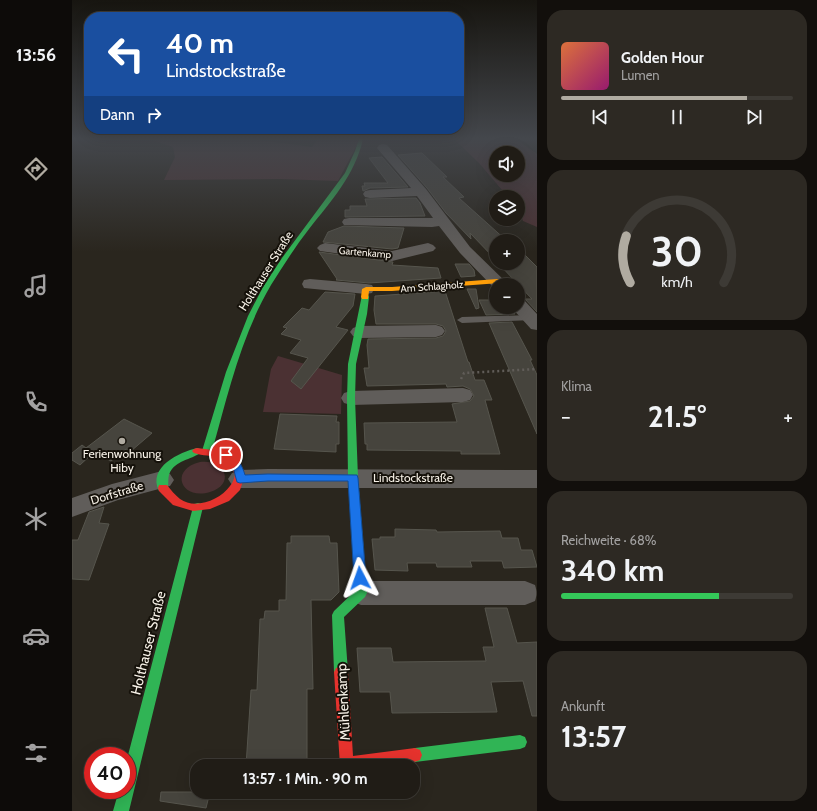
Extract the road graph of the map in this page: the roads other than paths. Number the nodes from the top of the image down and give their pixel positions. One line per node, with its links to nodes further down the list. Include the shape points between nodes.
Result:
1 (345, 177): 21 (street, Holthauser Straße, via 293,247 254,311 238,347)
2 (408, 177): 3 (street)
3 (421, 192): 4 (street); 6 (street)
4 (370, 194)
5 (349, 222): 6 (street, via 432,223)
6 (446, 226): 8 (street, via 428,236 424,243); 9 (street)
7 (325, 248): 8 (street, Gartenkamp, via 392,256)
8 (438, 249): 9 (street, Gartenkamp)
9 (465, 250): 10 (street)
10 (494, 278)
11 (310, 284): 13 (street, Am Schlagholz)
12 (489, 284): 13 (street, Am Schlagholz)
13 (366, 289): 17 (street)
14 (525, 312): 16 (street)
15 (462, 320): 16 (lane)
16 (534, 322)
17 (359, 332): 18 (street); 20 (street, via 352,364)
18 (436, 332)
19 (463, 395): 20 (street)
20 (351, 398): 22 (street)
21 (207, 451): 23 (street, via 232,459 237,465); 25 (street, via 186,454 177,459 164,472)
22 (353, 478): 23 (street, Lindstockstraße); 24 (street, Lindstockstraße); 28 (street)
23 (240, 479): 26 (street, via 237,488 222,502)
24 (537, 479)
25 (162, 480): 26 (street, via 163,488 171,500); 27 (street, Dorfstraße, via 112,493)
26 (198, 507): 31 (street, Holthauser Straße)
27 (72, 508)
28 (361, 593): 29 (street); 30 (street, Mühlenkamp, via 338,615 346,764)
29 (525, 593)
30 (520, 742)
31 (136, 751)
32 (124, 799): 33 (street)
33 (121, 811)

